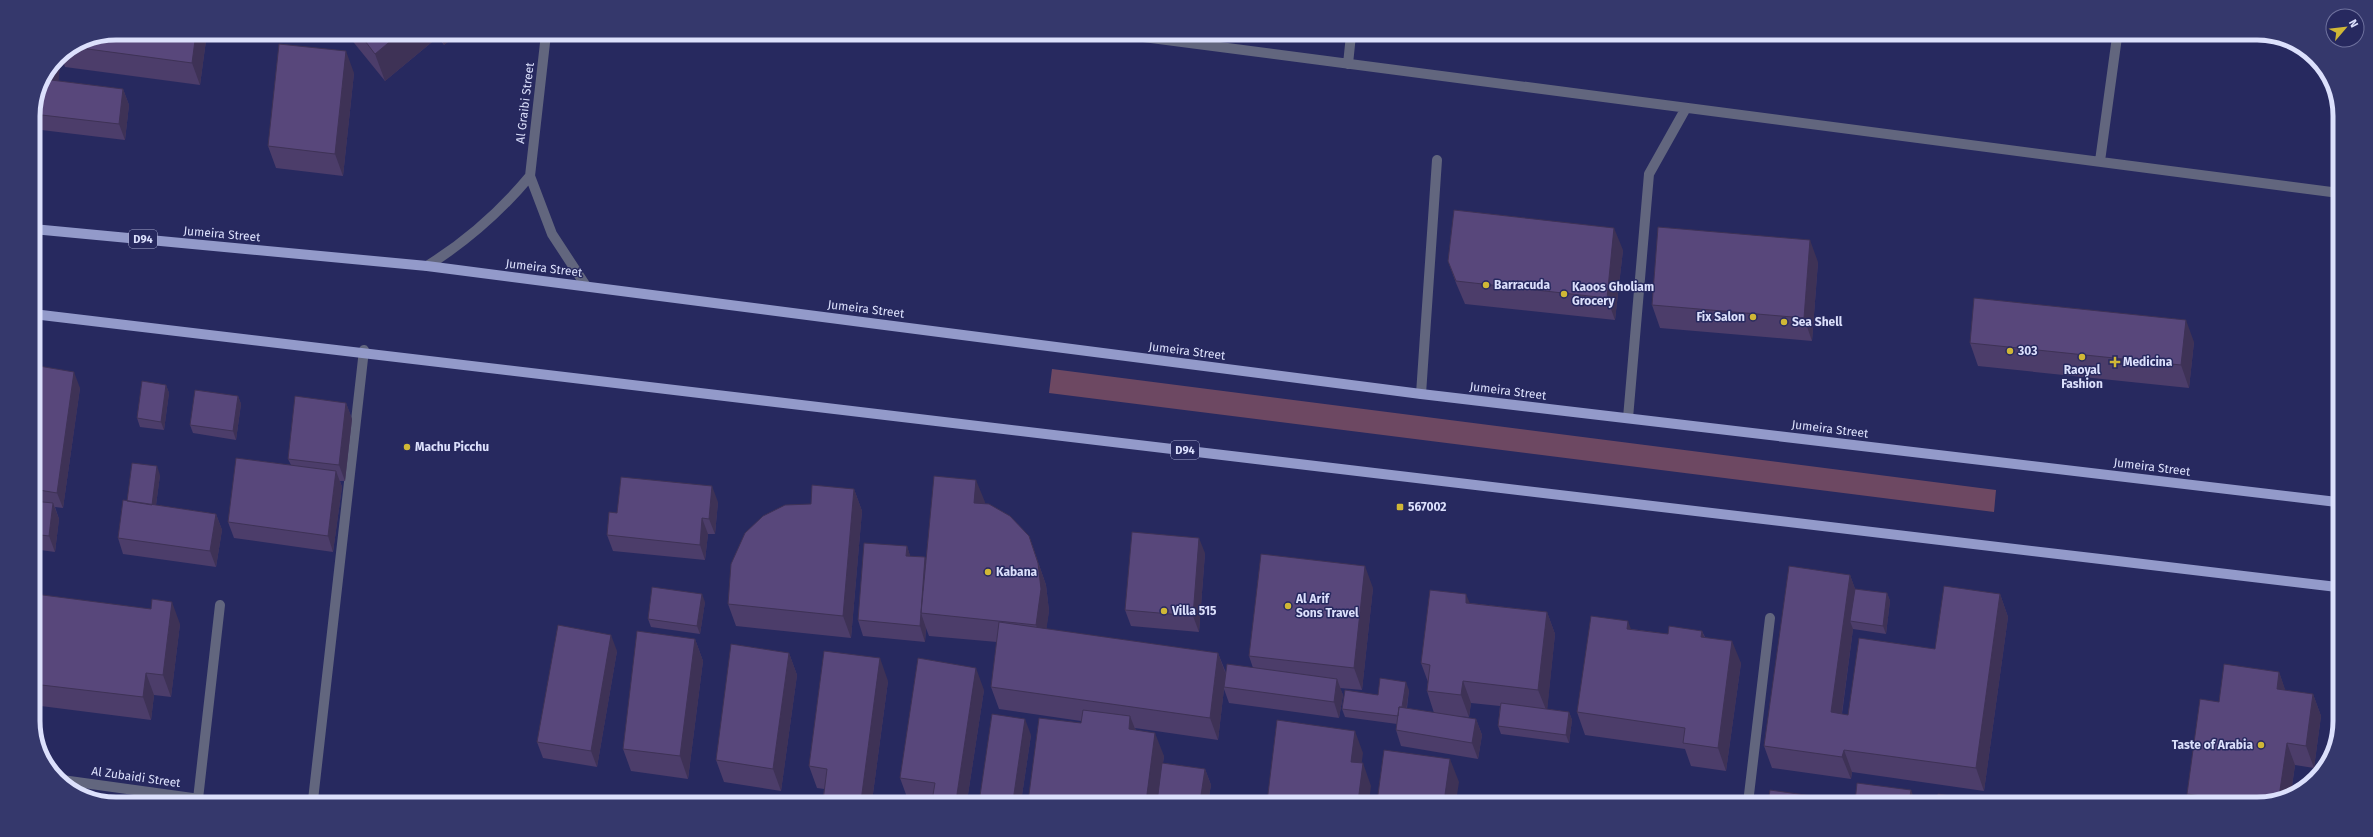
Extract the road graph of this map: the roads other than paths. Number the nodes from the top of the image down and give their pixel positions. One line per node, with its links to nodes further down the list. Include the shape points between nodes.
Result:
1 (545, 40): 9 (street, Al Graibi Street)
2 (1166, 40): 5 (street)
3 (1351, 40): 5 (street)
4 (2117, 40): 8 (street)
5 (1348, 64): 6 (street)
6 (1686, 108): 8 (street); 17 (street, via 1649,174)
7 (1437, 160): 16 (street)
8 (2100, 161): 10 (street)
9 (530, 176): 12 (street, via 483,226); 13 (street, Al Graibi Street, via 552,234)
10 (2333, 192)
11 (40, 230): 12 (main road, Jumeira Street / D94)
12 (427, 266): 13 (main road, Jumeira Street / D94)
13 (586, 286): 16 (main road, Jumeira Street / D94)
14 (40, 315): 15 (main road, D94)
15 (364, 350): 19 (main road, D94); 25 (street)
16 (1421, 394): 17 (main road, Jumeira Street / D94)
17 (1628, 418): 18 (main road, Jumeira Street / D94)
18 (2333, 502)
19 (2333, 587)
20 (220, 605): 24 (street)
21 (1770, 618): 26 (street)
22 (70, 781): 23 (street, Al Zubaidi Street)
23 (188, 797)
24 (203, 797)
25 (313, 797)
26 (1749, 797)

